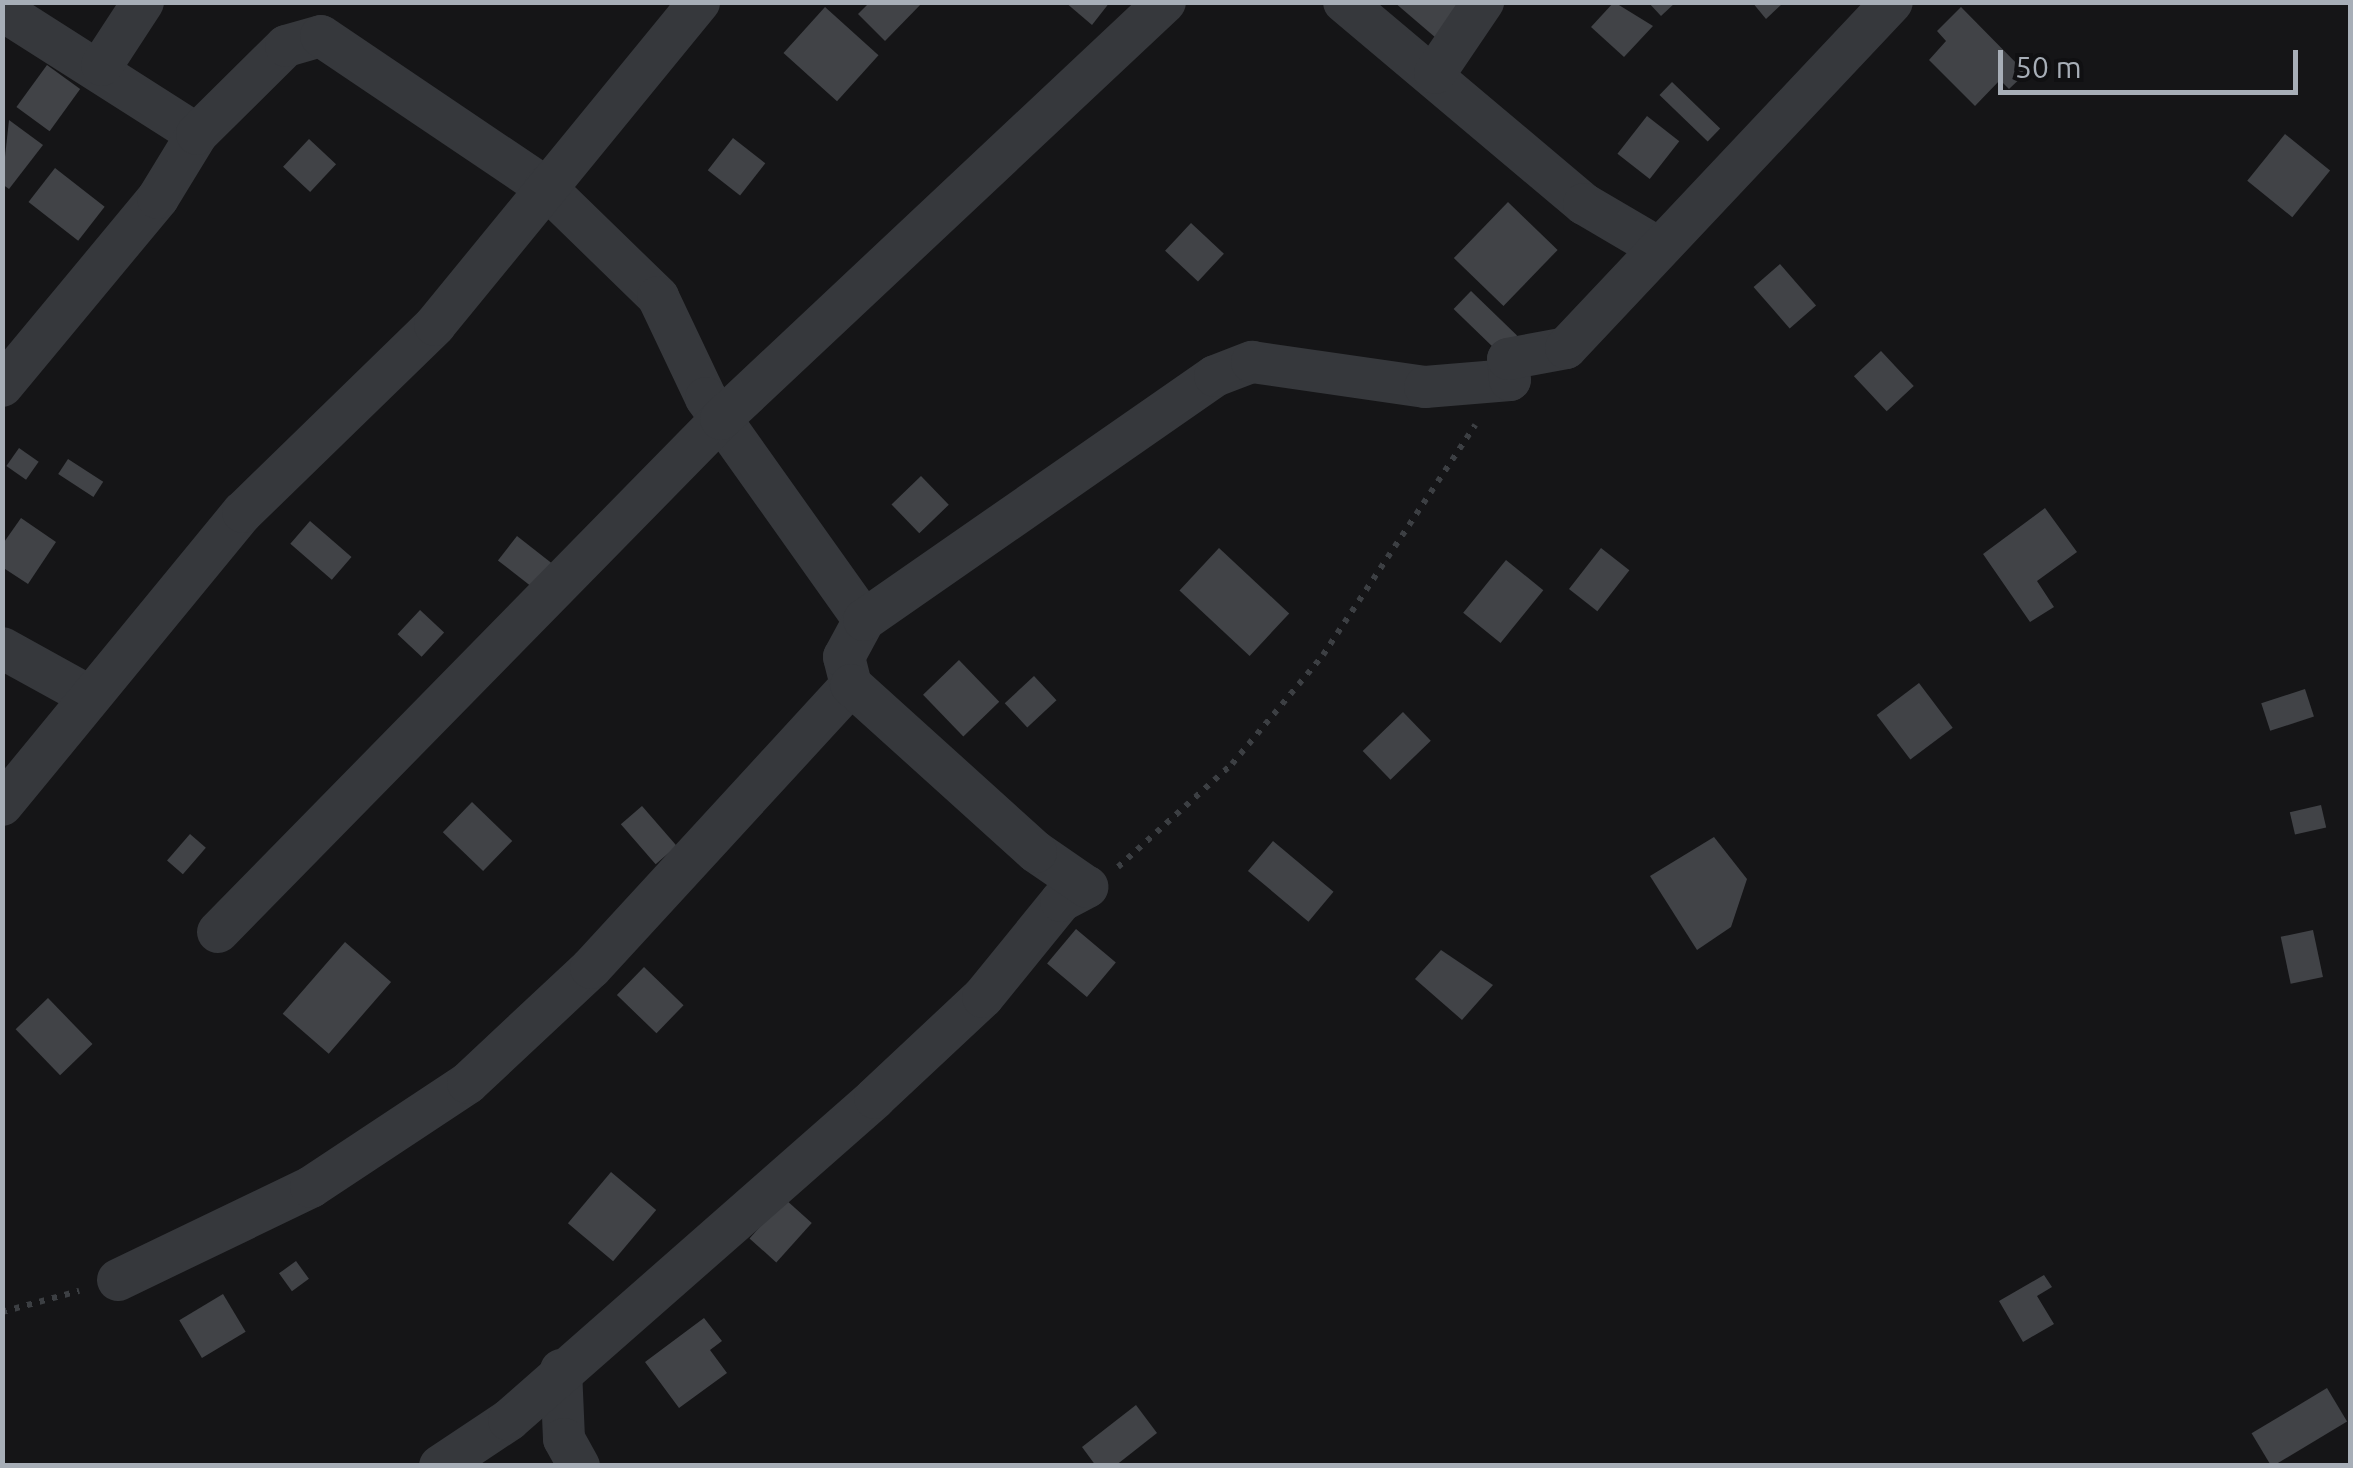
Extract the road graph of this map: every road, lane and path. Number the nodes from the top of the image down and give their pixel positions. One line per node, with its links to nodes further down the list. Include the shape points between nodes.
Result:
1 (143, 2): 8 (street)
2 (699, 2): 11 (street)
3 (1164, 2): 15 (street)
4 (1344, 2): 9 (street)
5 (1482, 2): 9 (street)
6 (1892, 2): 12 (street)
7 (2, 10): 8 (street)
8 (102, 65): 10 (street)
9 (1435, 73): 12 (street, via 1584,204)
10 (198, 134): 11 (street, via 286,46 321,36); 14 (street, via 158,198)
11 (544, 187): 15 (street, via 658,297); 19 (street, via 435,325 243,512)
12 (1658, 248): 13 (street, via 1566,348 1508,359)
13 (1510, 380): 16 (street, via 1424,388 1252,362 1215,376); 21 (path, via 1514,399 1476,423 1390,562 1232,764 1149,848)
14 (2, 386)
15 (720, 419): 16 (street); 22 (street)
16 (864, 620): 18 (street, via 844,657)
17 (2, 648): 19 (street)
18 (850, 685): 21 (street, via 1036,852); 23 (street, via 591,968 468,1083 311,1186)
19 (87, 696): 20 (street)
20 (2, 805)
21 (1087, 887): 25 (street, via 1061,902 983,996 875,1098)
22 (218, 932)
23 (118, 1280): 24 (path)
24 (2, 1312)
25 (560, 1370): 26 (street, via 509,1420); 27 (street, via 564,1439)
26 (440, 1466)
27 (579, 1466)

